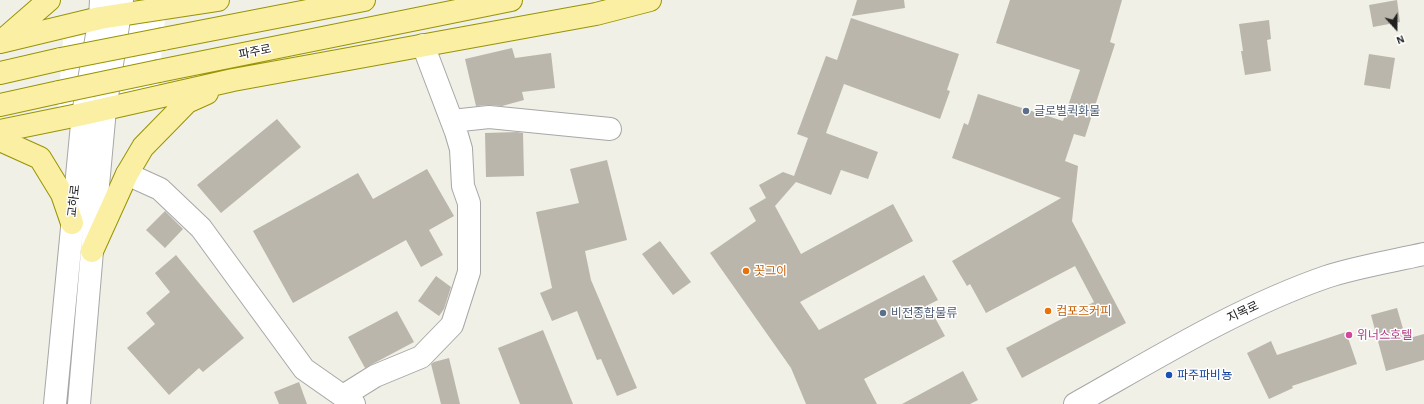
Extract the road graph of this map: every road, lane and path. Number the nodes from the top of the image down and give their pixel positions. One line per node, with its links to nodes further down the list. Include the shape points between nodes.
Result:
1 (49, 0): 7 (main road)
2 (218, 0): 6 (main road)
3 (364, 0): 9 (main road, bridge)
4 (511, 0): 11 (main road, 파주로, bridge)
5 (650, 0): 8 (main road, via 596,14)
6 (111, 8): 7 (main road); 12 (street, 교하로); 13 (street, 교하로)
7 (0, 42)
8 (423, 45): 10 (main road); 14 (street)
9 (0, 73)
10 (233, 80): 12 (main road); 18 (main road, via 187,102 143,147)
11 (0, 105)
12 (105, 109): 13 (main road); 20 (street, 교하로)
13 (83, 114): 16 (main road); 19 (street, 교하로)
14 (452, 121): 15 (street, via 489,117); 22 (street, via 461,149 463,186 469,203 469,272 452,325 421,357 375,376)
15 (610, 129)
16 (0, 131)
17 (0, 140): 19 (main road, via 40,158 62,194)
18 (127, 174): 20 (main road); 22 (street, via 160,189 201,228 304,369)
19 (72, 223): 23 (street, 교하로)
20 (92, 251): 24 (street, 교하로)
21 (1424, 254): 25 (street, 지목로, via 1328,277 1277,296 1223,321)
22 (349, 400)
23 (55, 404)
24 (80, 404)
25 (1075, 404)

